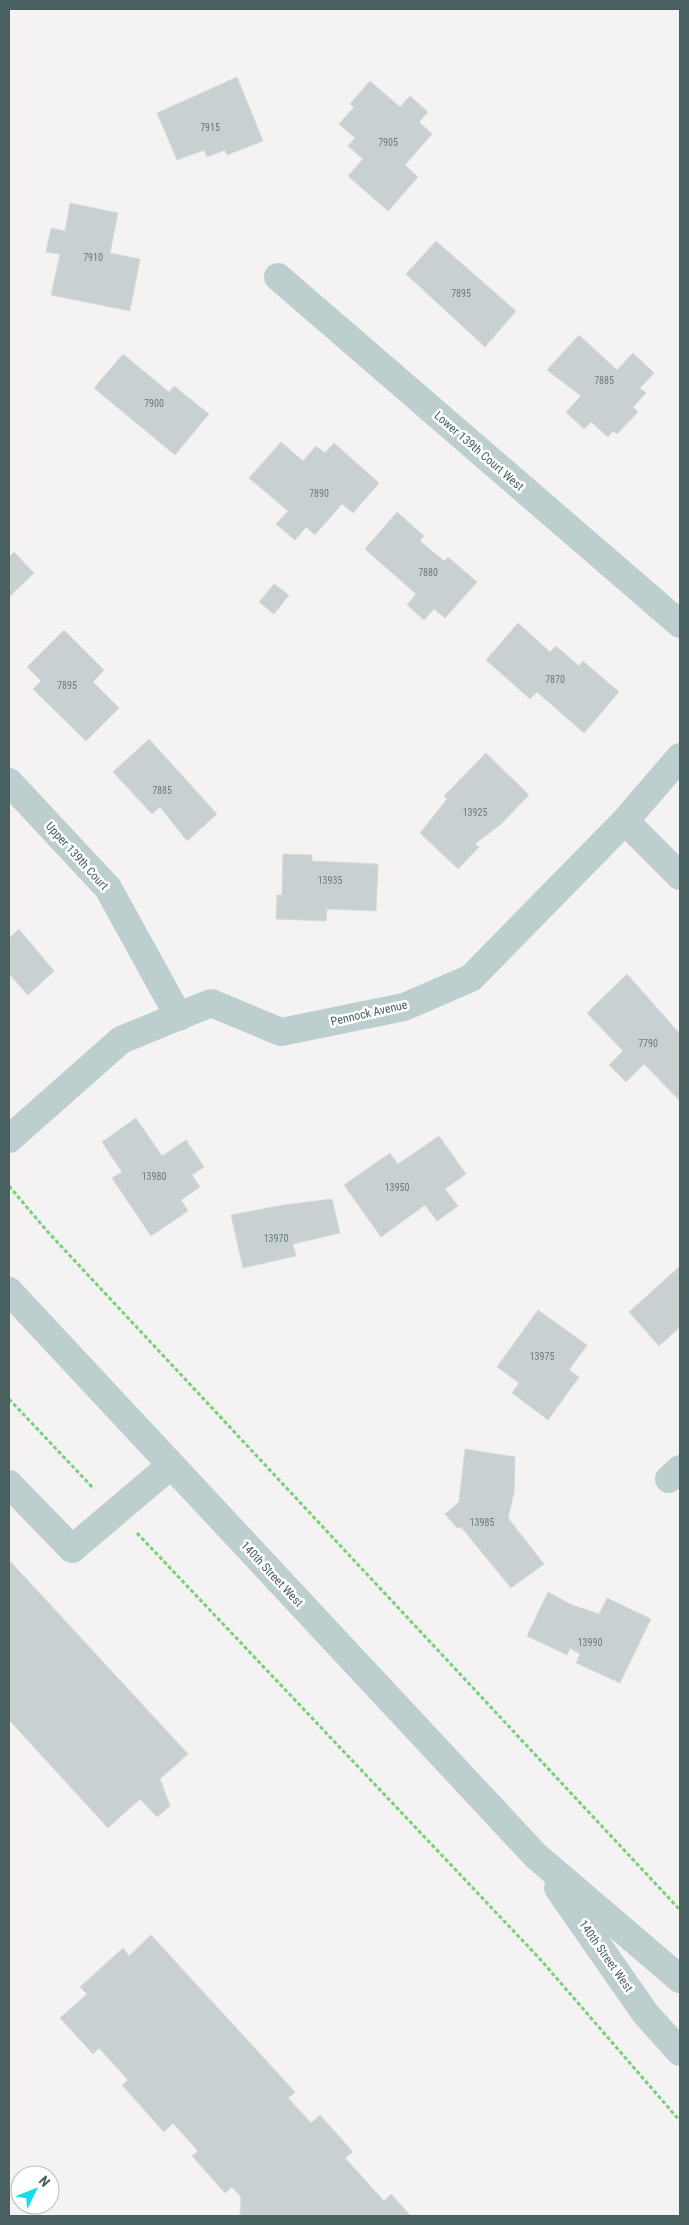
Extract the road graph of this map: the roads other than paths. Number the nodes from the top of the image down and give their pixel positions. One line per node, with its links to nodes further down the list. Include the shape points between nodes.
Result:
1 (278, 277): 2 (street, Lower 139th Court West)
2 (680, 624)
3 (680, 757): 5 (street, Pennock Avenue)
4 (9, 782): 7 (street, Upper 139th Court, via 108,888)
5 (625, 822): 6 (street); 7 (street, Pennock Avenue, via 471,978 404,1007 281,1032 211,1004)
6 (680, 876)
7 (179, 1016): 8 (street, Pennock Avenue, via 121,1040)
8 (9, 1139)
9 (9, 1291): 10 (street, 140th Street West)
10 (170, 1466): 11 (street, via 72,1549); 12 (street, 140th Street West)
11 (9, 1484)
12 (536, 1856): 13 (street, 140th Street West); 14 (street, 140th Street West, via 645,2013)
13 (680, 1979)
14 (680, 2052)

